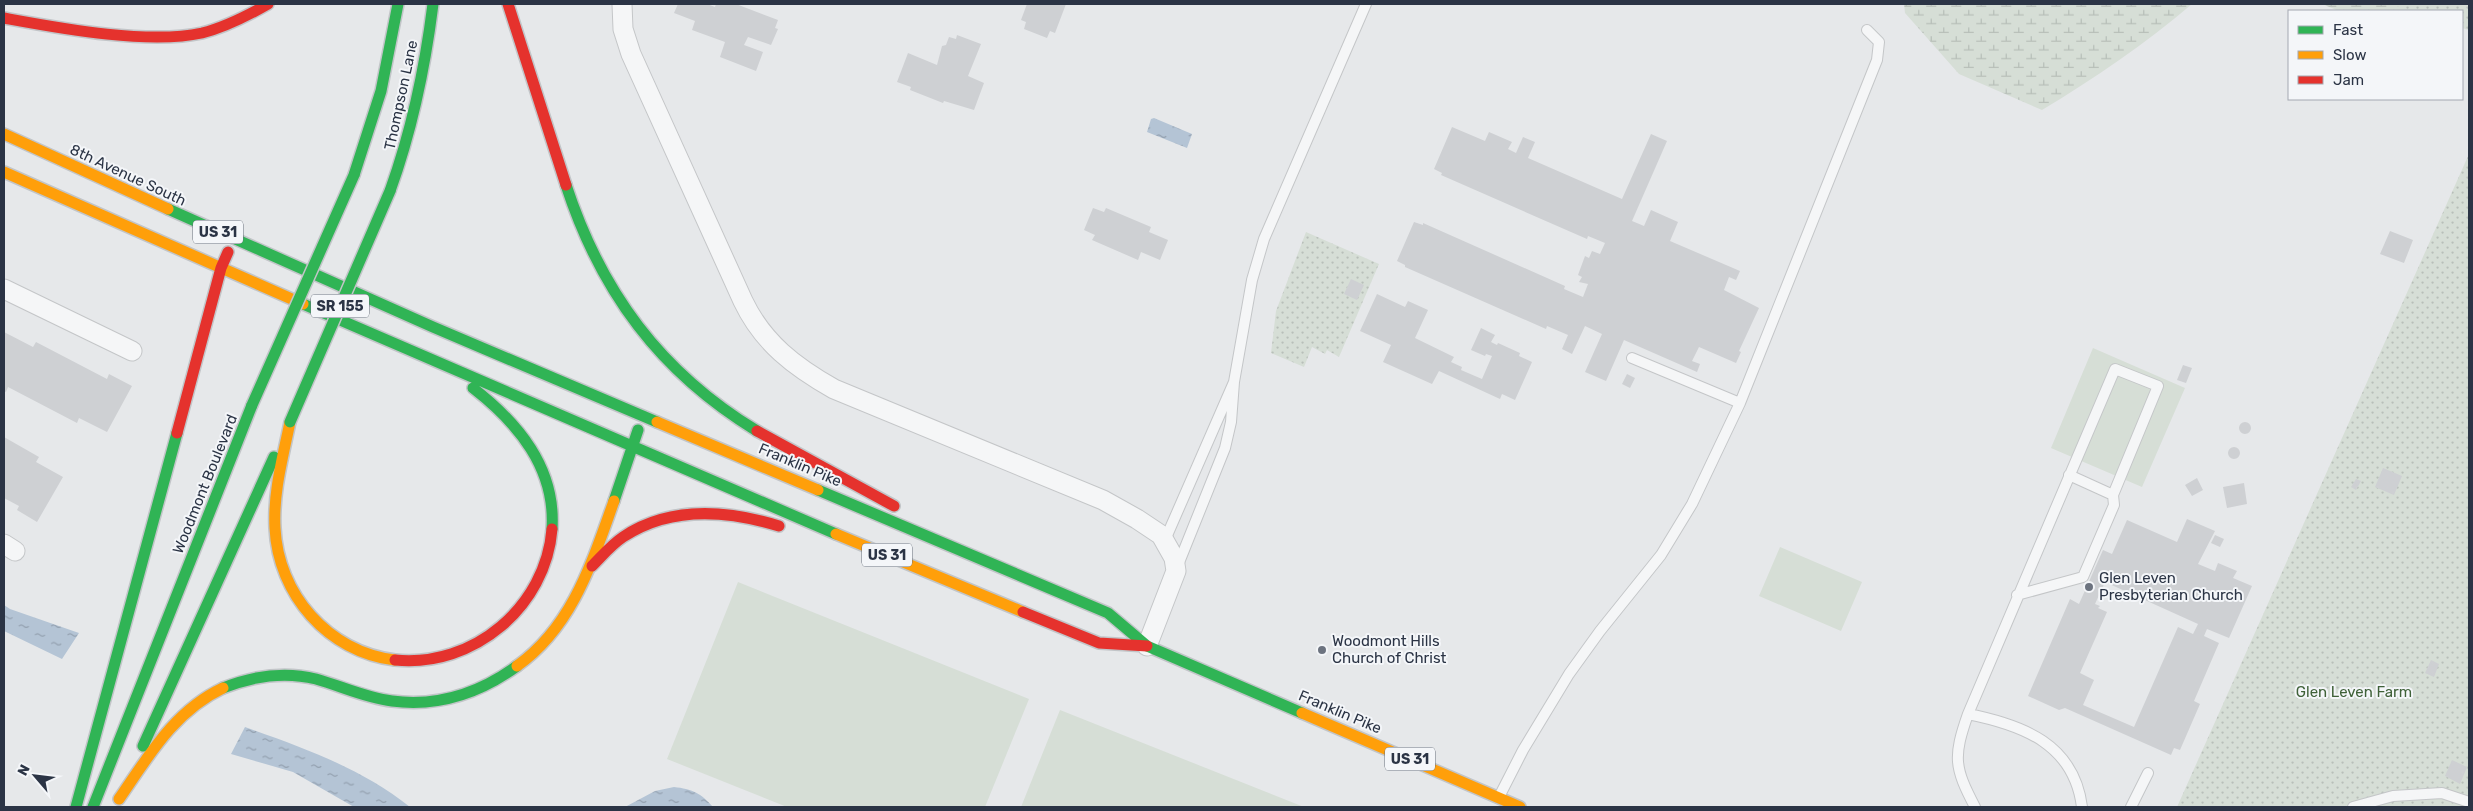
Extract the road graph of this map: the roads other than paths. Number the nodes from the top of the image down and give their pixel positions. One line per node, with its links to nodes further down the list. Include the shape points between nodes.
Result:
1 (268, 4): 8 (main road, via 210,31 181,37 147,38)
2 (398, 4): 13 (main road, Thompson Lane, via 378,108)
3 (433, 4): 24 (main road, Thompson Lane / SR 155, bridge, via 410,132 390,191)
4 (508, 4): 31 (main road, via 577,218 599,267 628,314 654,346 688,380 741,422)
5 (622, 4): 30 (street, via 625,36 635,63 749,314 778,351 834,389 1103,500)
6 (1366, 4): 21 (lane, via 1264,239 1252,280)
7 (4, 18): 8 (main road)
8 (19, 21): 9 (main road)
9 (4, 25)
10 (1867, 30): 22 (lane, via 1879,42 1879,55)
11 (4, 134): 14 (main road, 8th Avenue South / US 31)
12 (4, 172): 15 (main road, US 31)
13 (354, 175): 43 (main road, Woodmont Boulevard, bridge, via 252,405)
14 (233, 239): 15 (main road); 17 (main road, 8th Avenue South / US 31)
15 (220, 268): 20 (main road, US 31); 42 (main road)
16 (4, 289): 18 (street)
17 (433, 327): 23 (main road, Franklin Pike / US 31)
18 (132, 351)
19 (1632, 358): 22 (lane)
20 (428, 360): 24 (main road, via 478,392 524,436 546,477 552,510 548,554 527,600 507,624 461,653 409,661 370,655 326,631 297,600 282,569 274,524); 25 (main road, Franklin Pike / US 31)
21 (1234, 382): 30 (lane); 33 (lane, via 1225,448)
22 (1740, 403): 41 (lane, via 1672,539 1568,674 1523,750)
23 (644, 414): 25 (main road); 31 (main road, Franklin Pike / US 31)
24 (290, 422): 40 (main road)
25 (632, 447): 32 (main road); 34 (main road, Franklin Pike / US 31)
26 (2069, 475): 27 (lane); 27 (lane, via 2115,369 2158,386); 35 (lane)
27 (2113, 495): 35 (lane, via 2114,505 2082,577)
28 (789, 530): 32 (main road, via 733,513 711,511 678,516 634,530)
29 (817, 539): 34 (main road)
30 (1165, 540): 33 (street)
31 (986, 561): 36 (main road, Franklin Pike / US 31, via 1108,613)
32 (590, 569): 40 (main road, via 570,607 545,643 494,683 452,698 413,704 371,697 304,676 274,675 228,685 197,702 170,728)
33 (1176, 571): 36 (street)
34 (972, 590): 36 (main road, Franklin Pike / US 31, via 1099,642)
35 (2017, 595): 37 (lane)
36 (1147, 646): 41 (main road, Franklin Pike / US 31)
37 (1968, 714): 45 (lane, via 1956,750 1956,761); 46 (lane, via 2018,727 2047,742 2071,772)
38 (2148, 773): 47 (lane)
39 (2469, 802): 48 (lane, via 2442,793 2393,796)
40 (117, 803)
41 (1497, 803): 44 (main road, Franklin Pike / US 31)
42 (76, 807)
43 (93, 807)
44 (1520, 807)
45 (1975, 807)
46 (2082, 807)
47 (2132, 807)
48 (2353, 807)

